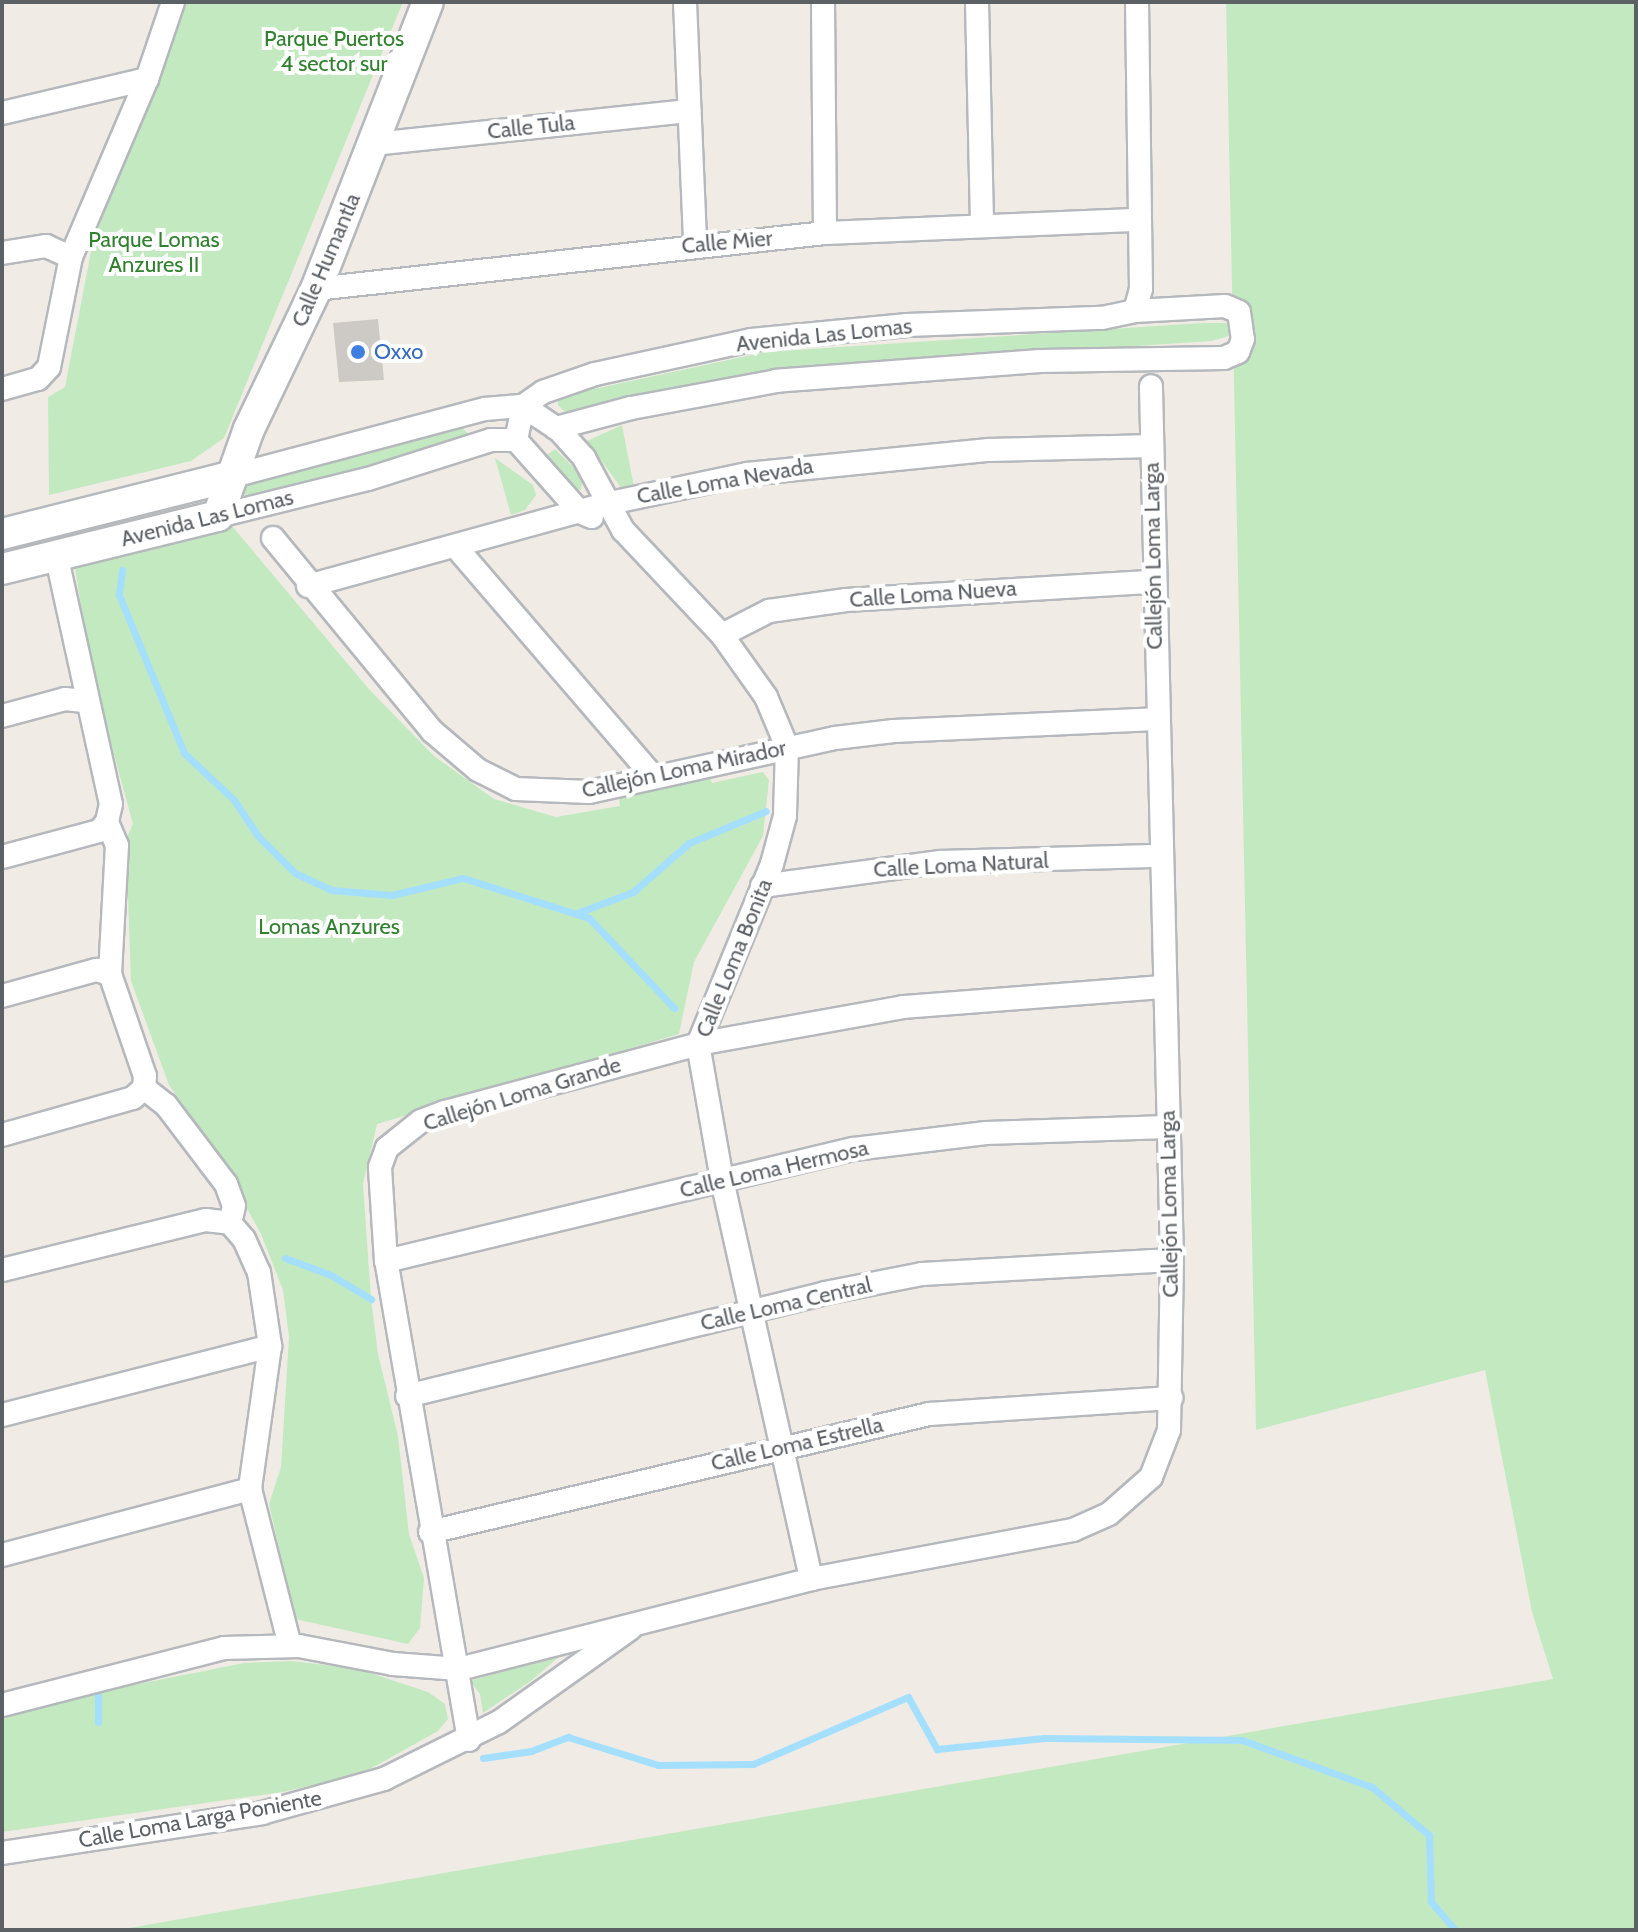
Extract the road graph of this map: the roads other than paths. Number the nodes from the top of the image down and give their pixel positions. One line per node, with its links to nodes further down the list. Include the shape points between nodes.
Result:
1 (173, 2): 7 (street)
2 (428, 2): 10 (street, Calle Humantla)
3 (685, 2): 8 (street)
4 (823, 2): 13 (street)
5 (977, 2): 12 (street)
6 (1137, 2): 11 (street)
7 (147, 79): 9 (street); 16 (street)
8 (689, 111): 10 (street, Calle Tula); 14 (street)
9 (2, 113)
10 (374, 144): 17 (street, Calle Humantla)
11 (1140, 220): 12 (street, Calle Mier); 18 (street, via 1141,289)
12 (982, 225): 13 (street, Calle Mier)
13 (825, 233): 14 (street, Calle Mier)
14 (695, 244): 17 (street, Calle Mier)
15 (2, 253): 16 (street, via 46,246)
16 (71, 257): 20 (street, via 46,374)
17 (316, 289): 25 (street, Calle Humantla)
18 (1135, 311): 21 (street, Avenida Las Lomas, via 1102,318 907,325 751,340 595,374 543,392); 22 (street, Avenida Las Lomas, via 1225,306 1239,312 1243,339 1238,352 1213,359 1040,361 777,381)
19 (1151, 386): 24 (street, Callejón Loma Larga)
20 (2, 389)
21 (523, 406): 22 (street, Calle Loma Bonita); 23 (street); 25 (street, Avenida Las Lomas, via 485,409)
22 (556, 428): 26 (street, Calle Loma Bonita, via 584,458)
23 (516, 440): 27 (street, Calle Loma Bonita); 28 (street, Avenida Las Lomas, via 491,440 368,479)
24 (1152, 446): 26 (street, Calle Loma Nevada, via 852,460 747,474); 35 (street, Callejón Loma Larga)
25 (229, 477): 28 (street, Calle Humantla); 30 (street, Avenida Las Lomas)
26 (610, 503): 27 (street, Calle Loma Nevada); 29 (street, Calle Loma Bonita)
27 (580, 512): 29 (street, Calle Loma Bonita); 32 (street, Calle Loma Nevada)
28 (218, 516): 33 (street, Avenida Las Lomas)
29 (623, 530): 37 (street, Calle Loma Bonita)
30 (2, 534)
31 (273, 538): 36 (street, Callejón Loma Mirador)
32 (455, 546): 36 (street, Calle Loma Nevada); 42 (street)
33 (56, 554): 34 (street, Avenida Las Lomas); 38 (street)
34 (2, 569)
35 (1152, 582): 37 (street, Calle Loma Nueva, via 846,600 769,611); 40 (street, Callejón Loma Larga)
36 (308, 586): 42 (street, Callejón Loma Mirador, via 432,731 495,782 563,794)
37 (722, 635): 41 (street, Calle Loma Bonita, via 766,697)
38 (84, 701): 39 (street, via 65,699); 43 (street, via 111,804)
39 (2, 716)
40 (1156, 719): 41 (street, Callejón Loma Mirador, via 959,725); 44 (street, Callejón Loma Larga)
41 (787, 747): 42 (street, Callejón Loma Mirador); 46 (street, Calle Loma Bonita, via 785,816)
42 (653, 776)
43 (107, 822): 45 (street, via 99,831); 47 (street, via 117,845)
44 (1161, 856): 46 (street, Calle Loma Natural, via 940,862); 48 (street, Callejón Loma Larga)
45 (2, 857)
46 (762, 886): 50 (street, Calle Loma Bonita)
47 (110, 974): 49 (street, via 96,970); 51 (street, via 145,1076)
48 (1164, 987): 50 (street, Callejón Loma Grande, via 903,1007); 52 (street, Callejón Loma Larga)
49 (2, 996)
50 (698, 1044): 54 (street, Calle Loma Bonita); 57 (street, Callejón Loma Grande, via 445,1112 404,1132 387,1148 380,1167)
51 (144, 1088): 53 (street, via 124,1101); 55 (street, via 166,1105 226,1184 234,1206)
52 (1168, 1127): 54 (street, Calle Loma Hermosa, via 917,1140); 56 (street, Callejón Loma Larga)
53 (2, 1135)
54 (722, 1180): 57 (street, Calle Loma Hermosa); 59 (street, Calle Loma Bonita)
55 (230, 1223): 58 (street, via 206,1220); 60 (street, via 259,1272)
56 (1172, 1260): 59 (street, Calle Loma Central, via 922,1274); 62 (street, Callejón Loma Larga)
57 (386, 1261): 61 (street, Callejón Loma Grande)
58 (2, 1270)
59 (752, 1310): 61 (street, Calle Loma Central); 64 (street, Calle Loma Bonita)
60 (270, 1346): 63 (street); 65 (street)
61 (407, 1396): 66 (street, Callejón Loma Grande)
62 (1171, 1398): 64 (street, Calle Loma Estrella, via 929,1414); 68 (street, Callejón Loma Larga, via 1169,1430 1151,1477 1109,1514 1030,1540)
63 (2, 1415)
64 (782, 1447): 66 (street, Calle Loma Estrella); 68 (street, Calle Loma Bonita)
65 (250, 1489): 67 (street); 70 (street)
66 (430, 1532): 71 (street, Callejón Loma Grande)
67 (2, 1555)
68 (811, 1579): 69 (street, Callejón Loma Larga)
69 (638, 1623): 71 (street, Callejón Loma Larga); 73 (street, Calle Loma Larga Poniente)
70 (290, 1646): 71 (street); 72 (street, via 224,1648 163,1660)
71 (459, 1669): 73 (street, Callejón Loma Grande)
72 (2, 1705)
73 (469, 1740): 74 (street, Calle Loma Larga Poniente, via 384,1779 321,1799)
74 (2, 1853)

